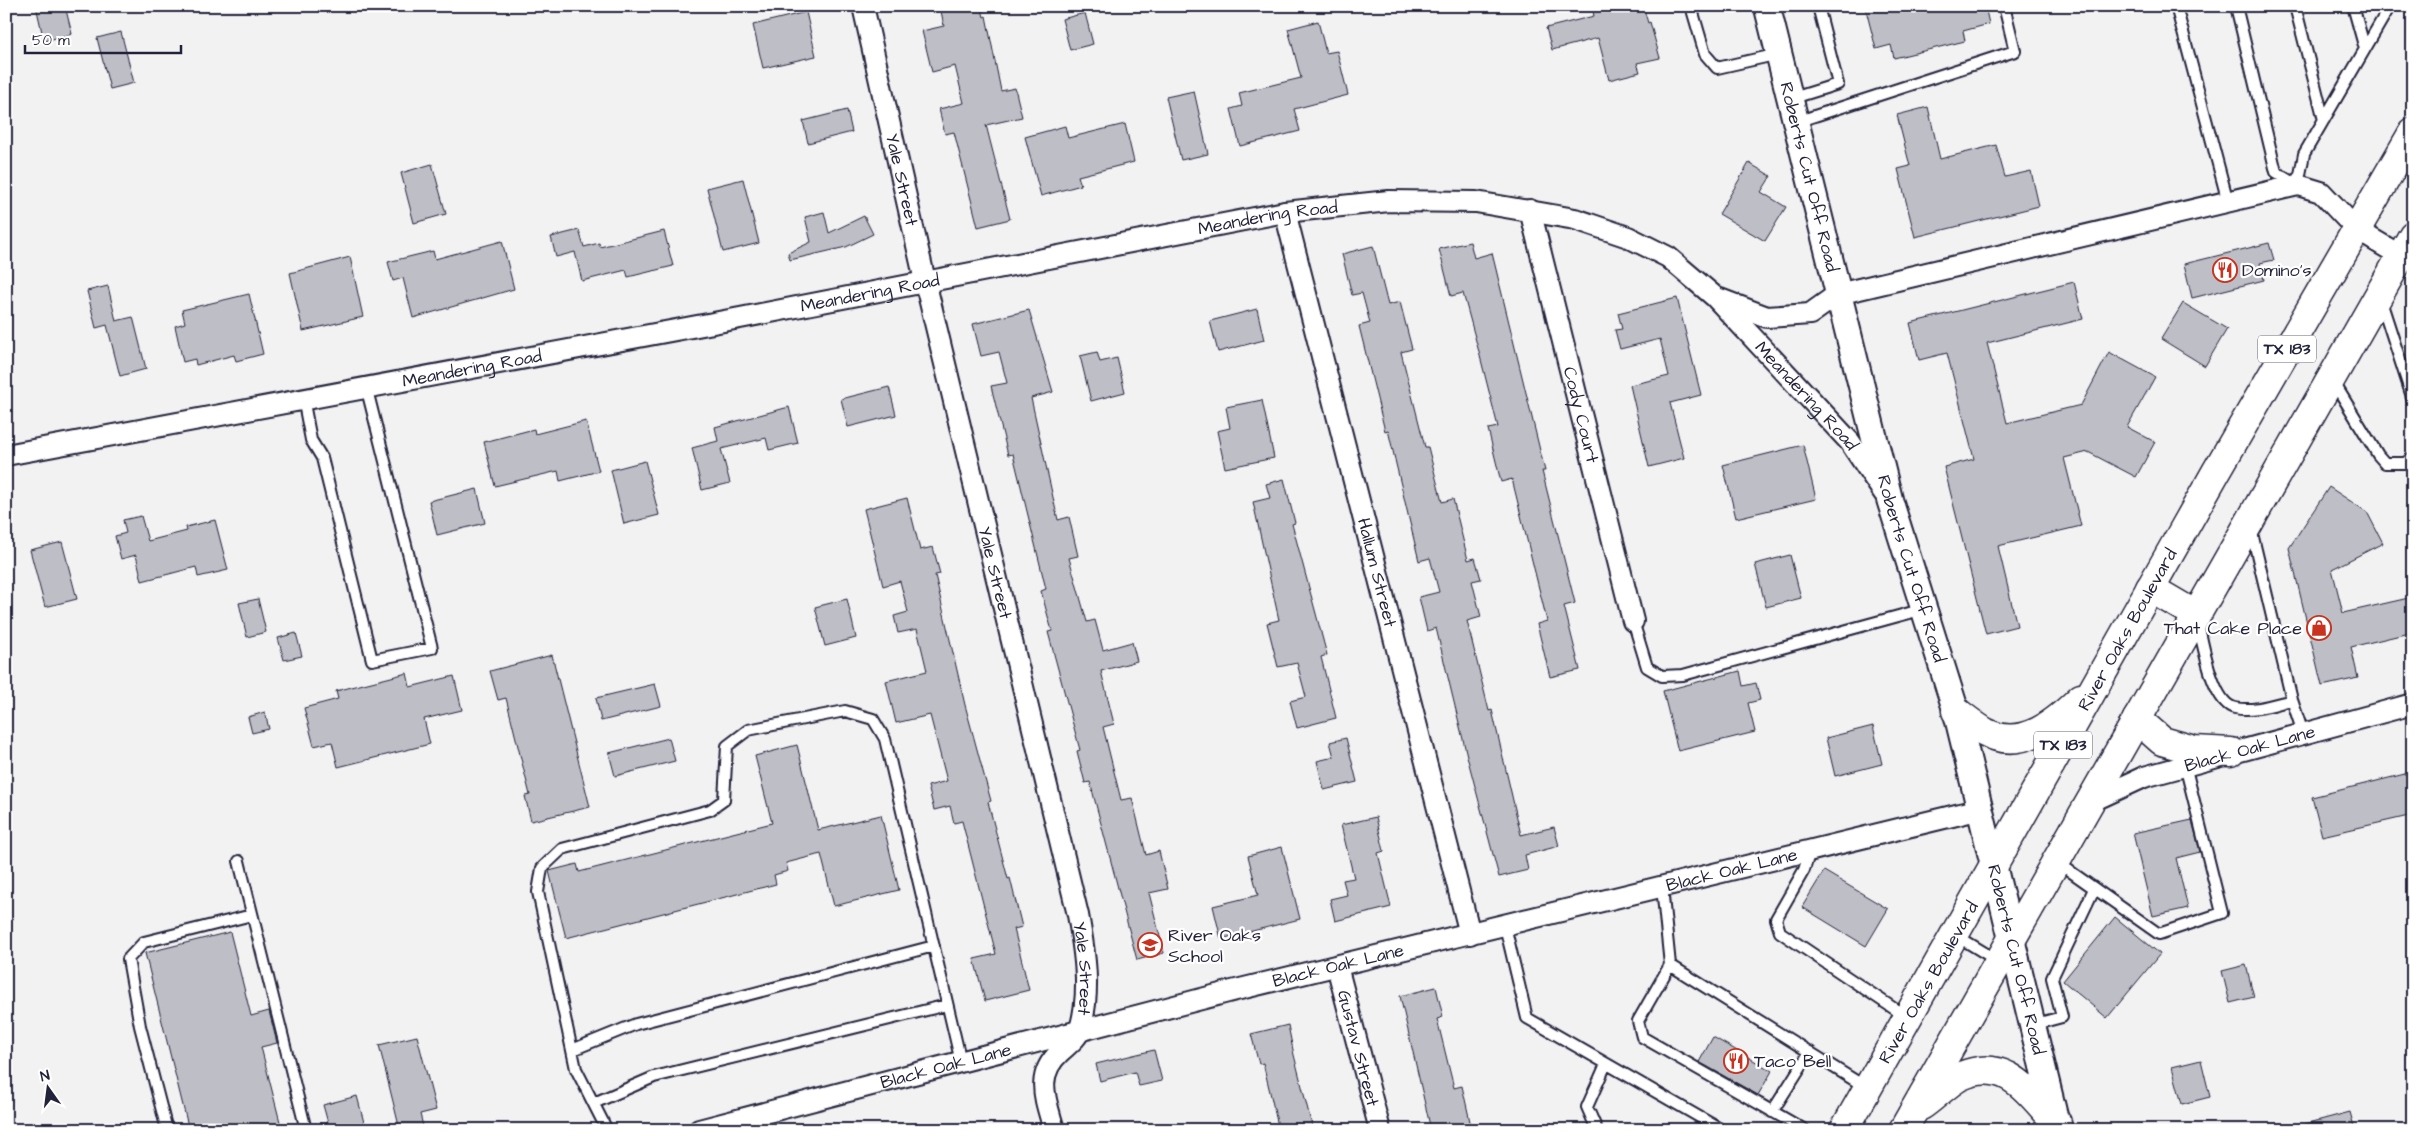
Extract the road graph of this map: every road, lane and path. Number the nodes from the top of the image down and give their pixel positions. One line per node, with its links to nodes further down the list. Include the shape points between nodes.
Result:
1 (864, 6): 22 (street, Yale Street)
2 (1692, 6): 12 (lane, via 1705,54 1717,68)
3 (1767, 6): 12 (street, Roberts Cut Off Road)
4 (1818, 6): 13 (lane, via 1838,84)
5 (2004, 6): 13 (lane, via 2015,52)
6 (2176, 6): 17 (lane)
7 (2236, 6): 16 (lane, via 2276,172)
8 (2294, 6): 14 (lane)
9 (2353, 6): 11 (lane)
10 (2390, 6): 11 (lane)
11 (2365, 49): 14 (lane)
12 (1779, 54): 13 (street, Roberts Cut Off Road)
13 (1793, 110): 24 (street, Roberts Cut Off Road)
14 (2324, 120): 16 (lane, via 2304,154)
15 (2413, 132): 20 (main road, River Oaks Boulevard / TX 183)
16 (2298, 185): 17 (street); 20 (street, via 2321,192)
17 (2228, 202): 24 (street)
18 (1530, 210): 19 (street, Meandering Road, via 1476,202 1389,201); 25 (street, Meandering Road, via 1575,219 1628,237 1668,257); 37 (street, Cody Court)
19 (1285, 212): 22 (street, Meandering Road); 56 (street, Hallum Street)
20 (2357, 230): 21 (street); 34 (main road, River Oaks Boulevard / TX 183)
21 (2407, 245): 23 (main road, TX 183)
22 (925, 281): 27 (street, Meandering Road); 65 (street, Yale Street, via 1078,915 1085,953 1086,1003)
23 (2379, 293): 26 (main road, TX 183); 29 (lane)
24 (1838, 294): 25 (street, Meandering Road, via 1810,314 1767,318); 32 (street, Roberts Cut Off Road)
25 (1715, 296): 32 (street, Meandering Road, via 1850,442)
26 (2332, 378): 31 (lane, via 2385,462 2405,462); 33 (main road, TX 183)
27 (366, 386): 28 (street, Meandering Road); 28 (lane, via 432,648 372,660 322,458 311,440)
28 (303, 398): 30 (street, Meandering Road)
29 (2413, 400)
30 (6, 455)
31 (2413, 457)
32 (1890, 501): 35 (street, Roberts Cut Off Road)
33 (2250, 522): 36 (main road, TX 183); 39 (lane)
34 (2150, 588): 36 (main road); 38 (main road, River Oaks Boulevard / TX 183)
35 (1924, 609): 37 (lane, via 1683,676 1662,676 1647,667); 41 (street, Roberts Cut Off Road)
36 (2196, 615): 39 (lane, via 2220,696 2234,708 2258,708); 42 (main road, TX 183)
37 (1633, 621)
38 (2103, 675): 41 (main road, via 2060,719 2032,735 2007,738 1986,732); 51 (main road, River Oaks Boulevard / TX 183)
39 (2292, 700): 43 (lane)
40 (2413, 704): 43 (street, Black Oak Lane)
41 (1956, 711): 47 (street, Roberts Cut Off Road)
42 (2137, 719): 44 (main road, via 2162,741 2194,750); 46 (main road, TX 183)
43 (2303, 733): 44 (street, Black Oak Lane)
44 (2231, 752): 45 (street, Black Oak Lane)
45 (2185, 765): 46 (street, Black Oak Lane, via 2144,777); 53 (lane, via 2222,914 2159,934)
46 (2090, 802): 50 (main road, TX 183)
47 (1980, 809): 48 (street, Black Oak Lane); 51 (street, Roberts Cut Off Road)
48 (1810, 851): 52 (street, Black Oak Lane); 63 (lane, via 1804,870 1776,918 1780,932)
49 (239, 861): 54 (lane)
50 (2054, 861): 53 (lane); 59 (main road, TX 183)
51 (1995, 866): 57 (main road, River Oaks Boulevard / TX 183); 59 (street, Roberts Cut Off Road)
52 (1662, 888): 55 (street, Black Oak Lane); 60 (lane)
53 (2094, 889): 64 (lane, via 2052,978 2062,1017)
54 (252, 915): 75 (lane, via 144,942 128,958 140,1026); 76 (lane)
55 (1505, 926): 56 (street, Black Oak Lane); 69 (lane, via 1527,1018)
56 (1470, 934): 61 (street, Black Oak Lane)
57 (1954, 934): 59 (lane); 63 (main road, River Oaks Boulevard / TX 183)
58 (934, 946): 62 (lane); 66 (lane, via 636,1024); 66 (lane, via 885,739 873,719 845,711 748,730 727,746 724,800 710,810 562,849 542,868 538,892)
59 (2005, 950): 64 (street, Roberts Cut Off Road); 73 (main road, TX 183)
60 (1670, 965): 67 (lane); 72 (lane, via 1638,1021 1642,1037)
61 (1337, 966): 65 (street, Black Oak Lane); 80 (street, Gustav Street)
62 (948, 1005): 68 (lane); 71 (lane, via 654,1077)
63 (1908, 1018): 70 (main road, River Oaks Boulevard / TX 183)
64 (2031, 1025): 74 (street, Roberts Cut Off Road)
65 (1079, 1031): 68 (street, Black Oak Lane); 79 (street, Yale Street, via 1049,1062 1044,1074)
66 (572, 1050): 71 (lane, via 576,1069)
67 (1810, 1052): 70 (lane); 72 (lane)
68 (961, 1062): 78 (street, Black Oak Lane)
69 (1606, 1064): 81 (lane, via 1587,1107); 82 (lane)
70 (1868, 1088): 84 (main road, River Oaks Boulevard / TX 183)
71 (594, 1103): 77 (lane)
72 (1772, 1112): 83 (lane)
73 (1908, 1121): 74 (main road, via 1960,1077 2001,1071 2014,1077)
74 (2058, 1127)
75 (167, 1130)
76 (306, 1130)
77 (607, 1130)
78 (699, 1130)
79 (1054, 1130)
80 (1380, 1130)
81 (1597, 1130)
82 (1722, 1130)
83 (1805, 1130)
84 (1844, 1130)

